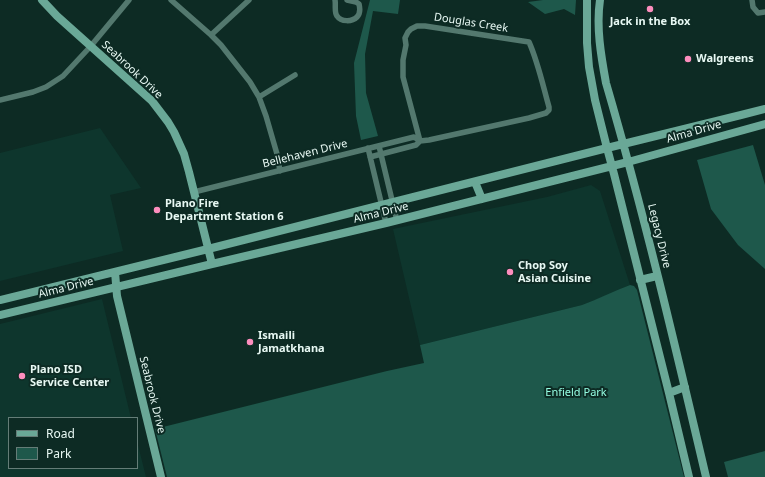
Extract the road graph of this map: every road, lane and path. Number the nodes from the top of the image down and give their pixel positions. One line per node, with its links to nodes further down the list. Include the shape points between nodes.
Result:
1 (42, 0): 13 (main road, Seabrook Drive)
2 (129, 0): 13 (street)
3 (171, 0): 12 (street)
4 (249, 0): 12 (street)
5 (335, 0): 6 (street, via 337,16 351,20 357,17 360,8 356,2)
6 (347, 0)
7 (600, 0): 10 (main road, Legacy Drive)
8 (752, 0): 11 (street, via 753,7 758,13)
9 (586, 4): 10 (main road); 26 (main road, via 589,67)
10 (599, 9): 23 (main road, Legacy Drive, via 602,61)
11 (765, 12)
12 (211, 35): 15 (street, via 238,66)
13 (90, 47): 16 (street, via 63,76 46,88); 33 (main road, Seabrook Drive, via 152,101 162,113 181,148)
14 (295, 75): 15 (street)
15 (258, 97): 31 (street, via 272,135)
16 (0, 100)
17 (765, 109): 19 (main road, Alma Drive)
18 (549, 110): 22 (street, Bellehaven Drive, via 529,118); 22 (street, Douglas Creek, via 529,42 417,26 411,29 405,38 403,77)
19 (740, 115): 21 (main road); 23 (main road, Alma Drive)
20 (765, 124): 21 (main road, Alma Drive)
21 (744, 129): 29 (main road, Alma Drive)
22 (420, 141): 24 (street, Bellehaven Drive, via 414,137); 27 (street, Bellehaven Drive, via 416,145)
23 (623, 145): 26 (main road, Alma Drive); 29 (main road, Legacy Drive)
24 (379, 146): 25 (street, Bellehaven Drive); 27 (street)
25 (368, 148): 28 (street); 31 (street, Bellehaven Drive)
26 (607, 148): 30 (main road); 32 (main road, Alma Drive)
27 (381, 154): 28 (street, Bellehaven Drive); 35 (street)
28 (370, 157): 36 (street)
29 (628, 162): 30 (main road, Alma Drive); 42 (main road, Legacy Drive)
30 (612, 166): 34 (main road, Alma Drive); 43 (main road)
31 (280, 171): 33 (street, Bellehaven Drive)
32 (475, 182): 34 (main road); 35 (main road, Alma Drive)
33 (194, 192): 39 (main road, Seabrook Drive)
34 (482, 199): 37 (main road, Alma Drive)
35 (392, 203): 36 (main road, Alma Drive); 37 (street)
36 (382, 205): 38 (street); 39 (main road, Alma Drive)
37 (397, 221): 38 (main road, Alma Drive)
38 (386, 223): 40 (main road, Alma Drive)
39 (208, 249): 40 (main road, Seabrook Drive); 41 (main road, Alma Drive)
40 (212, 264): 44 (main road, Alma Drive)
41 (115, 272): 44 (main road, Seabrook Drive); 45 (main road, Alma Drive)
42 (657, 276): 43 (main road); 47 (main road, Legacy Drive)
43 (640, 280): 48 (main road)
44 (116, 287): 46 (main road, Alma Drive); 49 (main road, Seabrook Drive)
45 (0, 300)
46 (0, 315)
47 (685, 387): 48 (main road); 51 (main road, Legacy Drive)
48 (669, 393): 50 (main road)
49 (161, 477)
50 (689, 477)
51 (706, 477)

